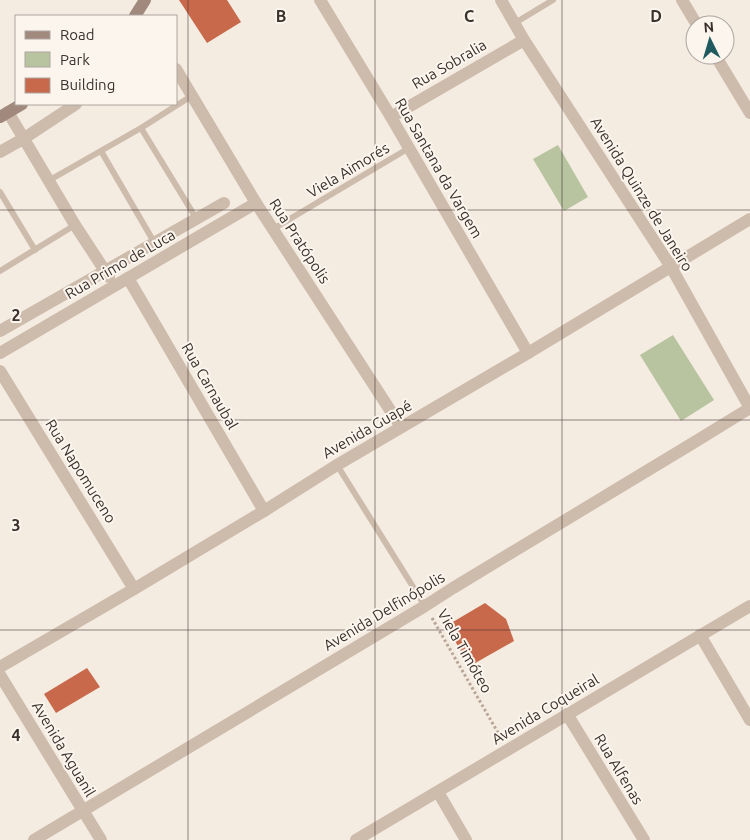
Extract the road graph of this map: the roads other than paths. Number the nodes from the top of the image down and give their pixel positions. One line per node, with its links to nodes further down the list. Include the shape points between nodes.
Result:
1 (145, 0): 6 (main road)
2 (320, 0): 19 (street, Rua Santana da Vargem)
3 (501, 0): 8 (street, Avenida Quinze de Janeiro)
4 (553, 0): 8 (lane)
5 (682, 0): 7 (street)
6 (136, 15)
7 (691, 15)
8 (515, 23): 9 (street, Avenida Quinze de Janeiro)
9 (524, 40): 19 (street, Rua Sobralia); 35 (street, Avenida Quinze de Janeiro)
10 (721, 65): 17 (street)
11 (178, 71): 12 (street, Rua Pratópolis)
12 (193, 95): 16 (lane); 27 (street, Rua Pratópolis)
13 (20, 105): 18 (main road)
14 (74, 105): 21 (street)
15 (177, 105): 20 (lane)
16 (178, 105)
17 (750, 113)
18 (4, 114): 21 (street)
19 (391, 117): 22 (street, Rua Santana da Vargem)
20 (141, 128): 23 (lane); 29 (lane)
21 (23, 139): 24 (street); 25 (street)
22 (409, 148): 32 (lane, Viela Aimorés); 42 (street, Rua Santana da Vargem)
23 (101, 151): 25 (lane); 33 (lane)
24 (0, 152)
25 (48, 181): 31 (street)
26 (0, 192): 34 (lane)
27 (256, 202): 32 (street, Rua Pratópolis); 38 (street, Rua Primo de Luca)
28 (224, 203): 29 (street)
29 (196, 218): 33 (street)
30 (750, 219): 35 (street, Avenida Guapé)
31 (75, 225): 34 (lane); 37 (street)
32 (273, 229): 45 (street, Rua Pratópolis)
33 (154, 242): 37 (street)
34 (35, 250): 36 (lane)
35 (671, 267): 42 (street, Avenida Guapé); 44 (street, Avenida Quinze de Janeiro)
36 (0, 271)
37 (105, 271): 39 (street); 40 (street)
38 (128, 278): 39 (street, Rua Primo de Luca); 47 (street, Rua Carnaubal)
39 (115, 285): 41 (street, Rua Primo de Luca)
40 (0, 331)
41 (0, 353)
42 (528, 353): 45 (street, Avenida Guapé)
43 (0, 371): 48 (street, Rua Napomuceno)
44 (750, 408): 49 (street, Avenida Delfinópolis)
45 (401, 427): 46 (street, Avenida Guapé)
46 (337, 465): 47 (street, Avenida Guapé); 49 (lane, Viela Timóteo)
47 (264, 511): 48 (street, Avenida Guapé)
48 (134, 589): 52 (street, Avenida Guapé)
49 (425, 606): 57 (street, Avenida Delfinópolis)
50 (750, 606): 51 (street, Avenida Coqueiral)
51 (700, 635): 54 (street, Avenida Coqueiral); 55 (street)
52 (0, 667)
53 (0, 675): 57 (street, Avenida Aguanil)
54 (567, 714): 56 (street, Avenida Coqueiral); 62 (street, Rua Alfenas)
55 (750, 720)
56 (438, 792): 60 (street, Avenida Coqueiral); 61 (street)
57 (83, 811): 58 (street, Avenida Delfinópolis); 59 (street, Avenida Aguanil)
58 (34, 840)
59 (101, 840)
60 (356, 840)
61 (466, 840)
62 (644, 840)

